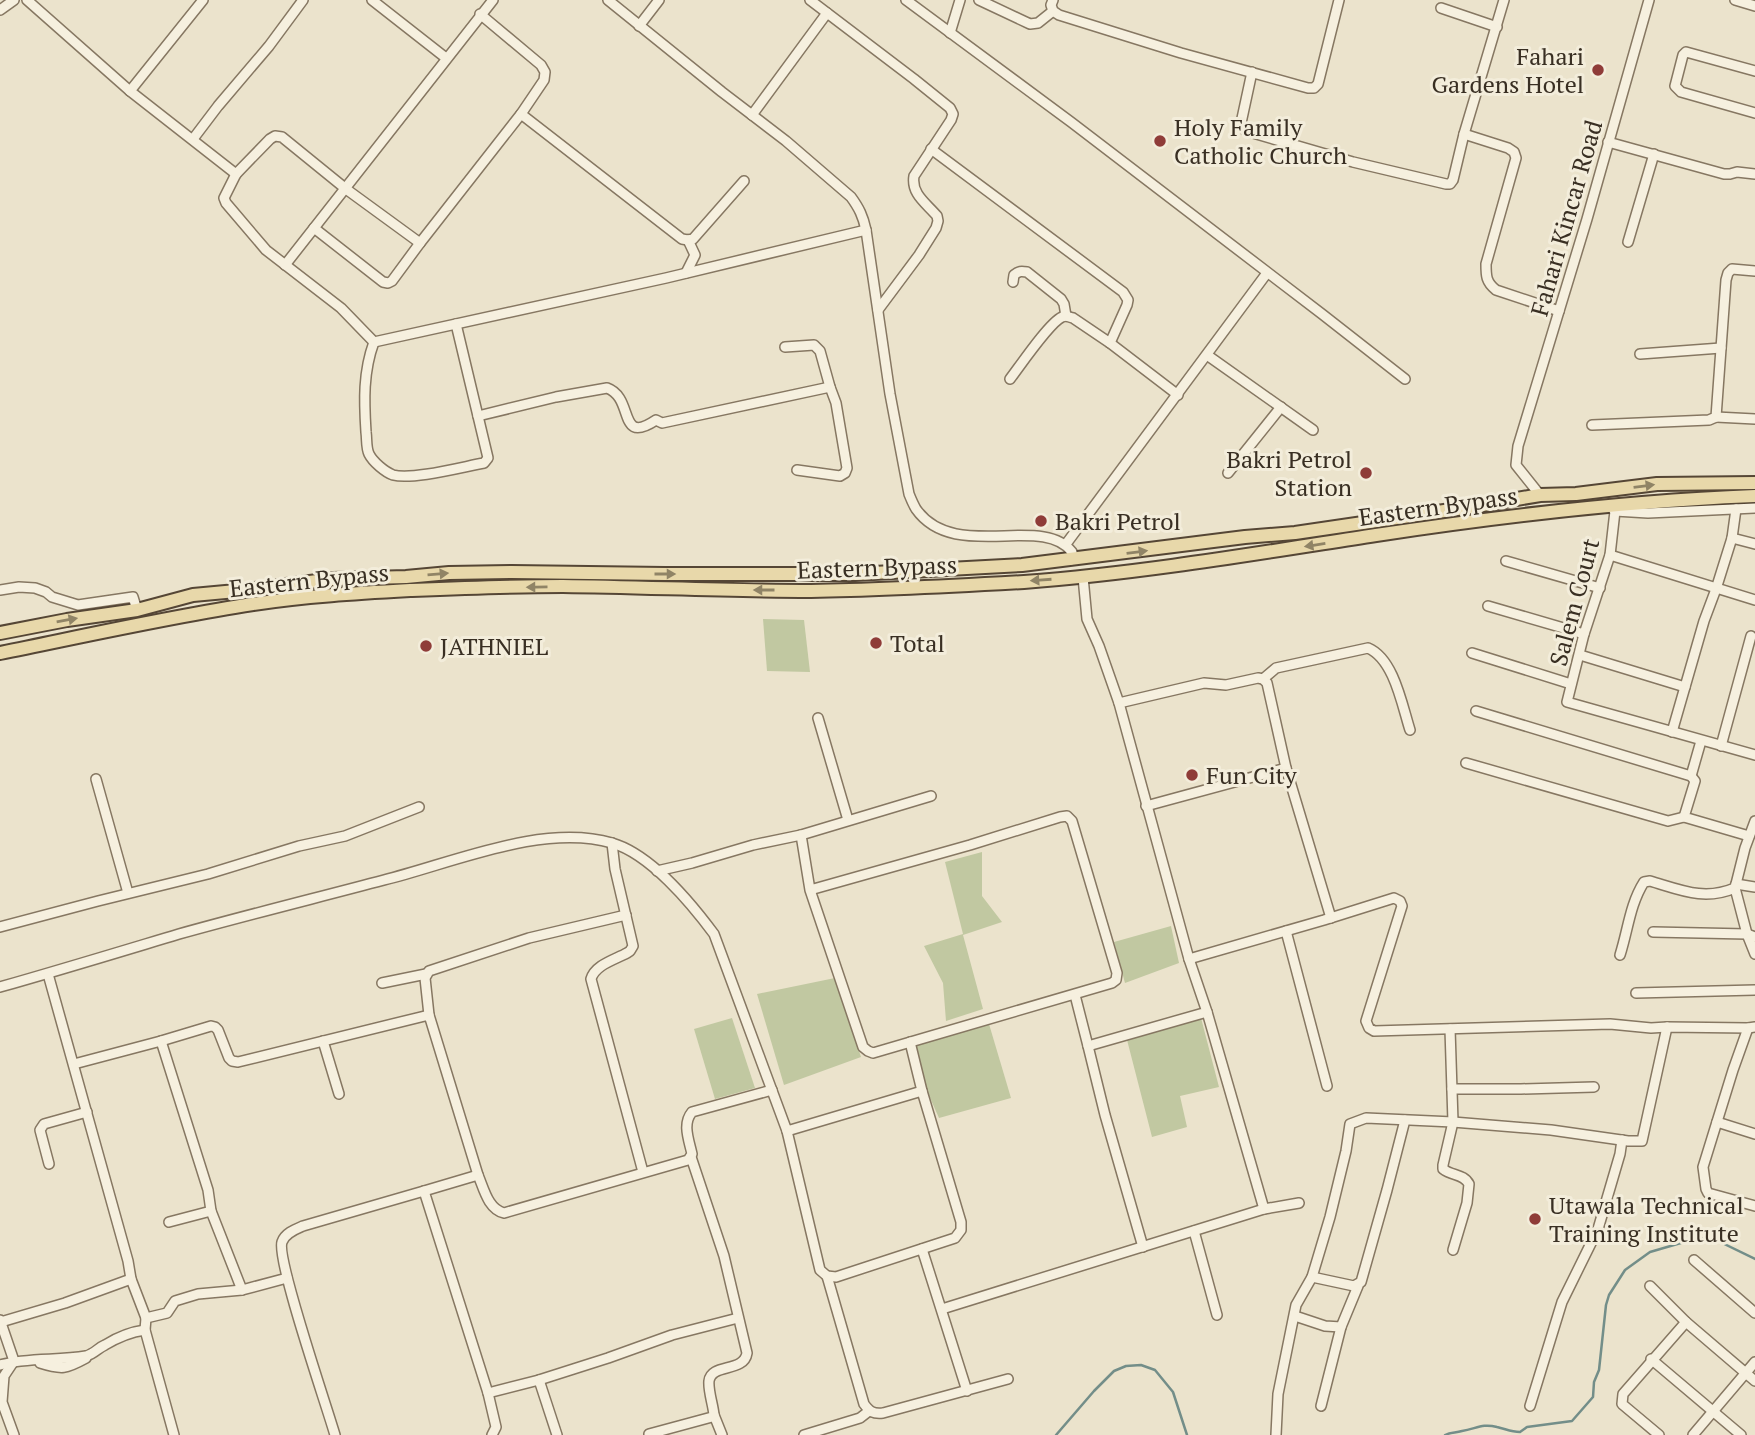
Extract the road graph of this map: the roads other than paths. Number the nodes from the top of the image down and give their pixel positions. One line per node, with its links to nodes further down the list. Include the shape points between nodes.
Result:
1 (14, 0): 20 (street)
2 (27, 0): 30 (street)
3 (203, 0): 30 (street)
4 (303, 0): 35 (street)
5 (372, 0): 27 (street)
6 (492, 0): 23 (street)
7 (608, 0): 24 (street)
8 (659, 0): 24 (street)
9 (810, 0): 22 (street)
10 (906, 0): 26 (street)
11 (960, 0): 26 (street)
12 (979, 0): 21 (street, via 1030,24)
13 (1053, 0): 21 (street)
14 (1339, 0): 29 (street, via 1314,88)
15 (1504, 0): 25 (street)
16 (1649, 0): 36 (street, Fahari Kincar Road)
17 (1735, 0): 18 (street)
18 (1755, 6)
19 (1441, 8): 25 (street)
20 (0, 10)
21 (1053, 11): 29 (street)
22 (827, 13): 33 (street); 37 (street, via 950,108 951,120)
23 (480, 14): 27 (street); 32 (street, via 545,72)
24 (639, 26): 33 (street)
25 (1497, 27): 34 (street)
26 (950, 33): 51 (street)
27 (446, 58): 42 (street)
28 (1755, 71): 31 (street, via 1686,52 1675,82 1681,92)
29 (1252, 72): 34 (street, via 1241,123 1246,131 1446,184 1453,180)
30 (130, 91): 35 (street)
31 (1754, 110)
32 (521, 114): 45 (street); 47 (street)
33 (752, 115): 44 (street, via 851,197)
34 (1464, 135): 54 (street, via 1508,148 1516,158 1486,264 1489,285)
35 (193, 139): 39 (street)
36 (1608, 142): 38 (street); 54 (street, Fahari Kincar Road)
37 (931, 149): 53 (street, via 912,185 937,216 936,228); 58 (street, via 1123,292 1128,305)
38 (1654, 154): 40 (street, via 1724,174); 46 (street)
39 (236, 174): 42 (street, via 275,136); 48 (street, via 225,194 226,203)
40 (1755, 174)
41 (744, 181): 45 (street)
42 (346, 189): 43 (street); 47 (street)
43 (314, 228): 47 (street, via 388,283); 48 (street)
44 (866, 230): 50 (street); 53 (street)
45 (688, 240): 50 (street, via 695,255)
46 (1628, 242)
47 (420, 243)
48 (285, 265): 57 (street, via 341,308)
49 (1755, 271): 60 (street, via 1728,272)
50 (686, 273): 56 (street)
51 (1267, 273): 62 (street); 64 (street)
52 (1013, 282): 55 (street, via 1014,275 1027,272 1061,299)
53 (878, 310): 85 (street, via 899,444 916,509 951,533 1040,536)
54 (1559, 311): 76 (street, Fahari Kincar Road, via 1516,465)
55 (1066, 316): 58 (street); 63 (street, via 1052,325)
56 (456, 324): 57 (street); 68 (street)
57 (374, 342): 68 (street, via 366,370 365,414 368,453 378,465 392,474 406,475 484,463 488,458)
58 (1110, 343): 66 (street)
59 (785, 347): 65 (street, via 818,348)
60 (1721, 348): 61 (street); 69 (street)
61 (1640, 354)
62 (1207, 355): 66 (street); 67 (street)
63 (1010, 379)
64 (1405, 379)
65 (830, 387): 68 (street, via 662,423 656,420 643,428 629,423 620,397 607,388); 73 (street, via 847,468 840,476)
66 (1178, 395): 85 (street)
67 (1281, 407): 72 (street); 74 (street)
68 (478, 416)
69 (1716, 417): 70 (street); 71 (street)
70 (1755, 419)
71 (1592, 425)
72 (1313, 430)
73 (797, 470)
74 (1228, 473)
75 (1755, 483): 76 (main road, Eastern Bypass, one-way to 75, via 1657,484)
76 (1540, 495): 78 (main road, Eastern Bypass)
77 (1755, 496): 79 (main road, Eastern Bypass)
78 (1511, 500): 83 (main road); 88 (main road, Eastern Bypass, one-way to 78, via 1295,533)
79 (1701, 504): 80 (main road, Eastern Bypass); 82 (street)
80 (1612, 508): 83 (main road, Eastern Bypass); 87 (street, Salem Court)
81 (1755, 508): 82 (street)
82 (1736, 509): 84 (street)
83 (1514, 517): 90 (main road, Eastern Bypass, one-way to 90)
84 (1732, 538): 86 (street); 92 (street)
85 (1066, 544): 88 (street)
86 (1755, 544)
87 (1610, 555): 91 (street, Salem Court); 92 (street)
88 (1071, 560): 96 (main road, Eastern Bypass, one-way to 88, via 193,595 333,579 512,572 855,573)
89 (1506, 561): 91 (street)
90 (1083, 577): 100 (main road, Eastern Bypass, one-way to 100, via 854,590 561,586 409,590 256,603); 106 (street, via 1087,619)
91 (1600, 588): 98 (street, Salem Court)
92 (1716, 589): 94 (street); 105 (street)
93 (0, 590): 96 (street, via 35,588 78,605 133,597)
94 (1755, 600)
95 (1488, 606): 98 (street)
96 (137, 610): 97 (main road, Eastern Bypass, one-way to 96)
97 (0, 633)
98 (1584, 634): 102 (street, Salem Court)
99 (1751, 635): 112 (street)
100 (0, 653)
101 (1472, 653): 104 (street)
102 (1580, 655): 104 (street, Salem Court); 105 (street)
103 (1263, 679): 106 (street, via 1226,685 1203,683); 109 (street, via 1276,668 1368,648 1384,660 1393,677); 115 (street)
104 (1571, 684): 110 (street, Salem Court, via 1567,702)
105 (1685, 687): 110 (street)
106 (1119, 703): 119 (street)
107 (1476, 711): 116 (street)
108 (818, 718): 122 (street)
109 (1410, 730)
110 (1672, 732): 111 (street)
111 (1701, 741): 112 (street); 116 (street)
112 (1721, 746): 113 (street)
113 (1755, 755)
114 (1466, 763): 121 (street, via 1668,821)
115 (1286, 768): 119 (street); 133 (street)
116 (1691, 776): 121 (street, via 1695,781)
117 (96, 779): 131 (street)
118 (931, 796): 122 (street)
119 (1146, 806): 140 (street)
120 (419, 807): 131 (street, via 345,836)
121 (1684, 817): 125 (street)
122 (848, 820): 124 (street)
123 (1755, 823): 125 (street)
124 (801, 835): 127 (street); 130 (street)
125 (1749, 836): 128 (street)
126 (612, 843): 127 (street, via 632,851); 132 (street); 141 (street, via 554,838 515,843)
127 (657, 871): 161 (street, via 714,934)
128 (1735, 886): 129 (street); 137 (street); 139 (street, via 1707,895 1644,882 1630,911)
129 (1755, 887)
130 (810, 890): 147 (street, via 1067,816 1117,973 1112,983); 155 (street, via 863,1047 873,1053)
131 (128, 893): 134 (street)
132 (626, 915): 142 (street, via 529,937); 173 (street, via 633,946 595,970 591,979)
133 (1331, 918): 135 (street); 152 (street, via 1394,898 1400,901 1366,1021 1374,1031)
134 (0, 928)
135 (1286, 931): 140 (street); 158 (street)
136 (1653, 932): 137 (street)
137 (1751, 935): 138 (street)
138 (1755, 954)
139 (1620, 955)
140 (1189, 958): 148 (street)
141 (48, 974): 144 (street); 157 (street)
142 (426, 974): 143 (street); 149 (street)
143 (382, 983)
144 (0, 987)
145 (1755, 990): 146 (street)
146 (1636, 993)
147 (1075, 995): 155 (street); 156 (street)
148 (1207, 1012): 156 (street); 178 (street)
149 (429, 1015): 154 (street); 174 (street)
150 (1667, 1027): 151 (street); 152 (street, via 1610,1024); 170 (street, via 1644,1136 1637,1142)
151 (1751, 1028): 167 (street)
152 (1450, 1029): 160 (street)
153 (161, 1041): 154 (street, via 215,1027 229,1058 238,1062); 157 (street); 179 (street)
154 (323, 1041): 163 (street)
155 (910, 1042): 162 (street)
156 (1088, 1046): 182 (street)
157 (74, 1064): 164 (street)
158 (1326, 1086)
159 (1594, 1087): 160 (street)
160 (1452, 1089): 166 (street)
161 (772, 1090): 168 (street); 171 (street, via 692,1112 686,1125)
162 (922, 1091): 168 (street); 183 (street, via 961,1230 955,1238)
163 (339, 1094)
164 (87, 1112): 172 (street, via 44,1124 40,1130); 189 (street)
165 (1405, 1120): 166 (street); 187 (street, via 1366,1118 1350,1124); 190 (street)
166 (1453, 1122): 170 (street); 184 (street, via 1443,1169 1469,1184 1468,1203)
167 (1717, 1122): 169 (street); 177 (street, via 1703,1167 1706,1189)
168 (787, 1130): 186 (street, via 820,1270)
169 (1755, 1134)
170 (1622, 1140): 216 (street, via 1598,1229 1562,1303)
171 (691, 1157): 173 (street); 198 (street, via 724,1255)
172 (49, 1164)
173 (643, 1172): 174 (street, via 504,1213 492,1207)
174 (478, 1175): 175 (street)
175 (424, 1191): 188 (street, via 292,1231 282,1240); 213 (street)
176 (1299, 1203): 178 (street)
177 (1755, 1206)
178 (1264, 1209): 181 (street)
179 (211, 1211): 180 (street); 192 (street)
180 (169, 1222)
181 (1194, 1231): 182 (street); 195 (street)
182 (1143, 1247): 193 (street)
183 (922, 1249): 186 (street); 193 (street)
184 (1453, 1250)
185 (1694, 1260): 194 (street)
186 (827, 1276): 218 (street)
187 (1312, 1277): 190 (street); 196 (street)
188 (287, 1278): 192 (street); 223 (street)
189 (131, 1279): 197 (street); 199 (street)
190 (1357, 1286): 201 (street)
191 (1650, 1286): 200 (street)
192 (242, 1290): 197 (street, via 198,1294 175,1301 167,1313)
193 (942, 1309): 212 (street)
194 (1755, 1313)
195 (1217, 1315)
196 (1295, 1316): 201 (street); 228 (street, via 1278,1394)
197 (146, 1318): 202 (street)
198 (738, 1318): 210 (street); 219 (street, via 747,1358 710,1376)
199 (0, 1321): 203 (street)
200 (1686, 1322): 204 (street); 208 (street)
201 (1341, 1327): 215 (street)
202 (145, 1330): 205 (street, via 127,1334 90,1355); 222 (street)
203 (4, 1342): 205 (street)
204 (1651, 1359): 217 (street); 229 (street, via 1623,1394 1622,1404)
205 (14, 1361): 207 (street); 214 (street, via 4,1376)
206 (1755, 1362): 208 (street)
207 (0, 1365)
208 (1746, 1373): 211 (street); 217 (street)
209 (1008, 1379): 212 (street)
210 (539, 1380): 213 (street); 225 (street)
211 (1755, 1381)
212 (967, 1391): 218 (street, via 883,1413)
213 (488, 1393): 224 (street, via 496,1427)
214 (1, 1399): 221 (street)
215 (1321, 1406)
216 (1530, 1406)
217 (1714, 1410): 230 (street); 231 (street)
218 (869, 1411): 227 (street)
219 (714, 1415): 220 (street); 226 (street)
220 (649, 1434)
221 (14, 1435)
222 (174, 1435)
223 (335, 1435)
224 (492, 1435)
225 (557, 1435)
226 (722, 1435)
227 (804, 1435)
228 (1276, 1435)
229 (1659, 1435)
230 (1693, 1435)
231 (1741, 1435)

